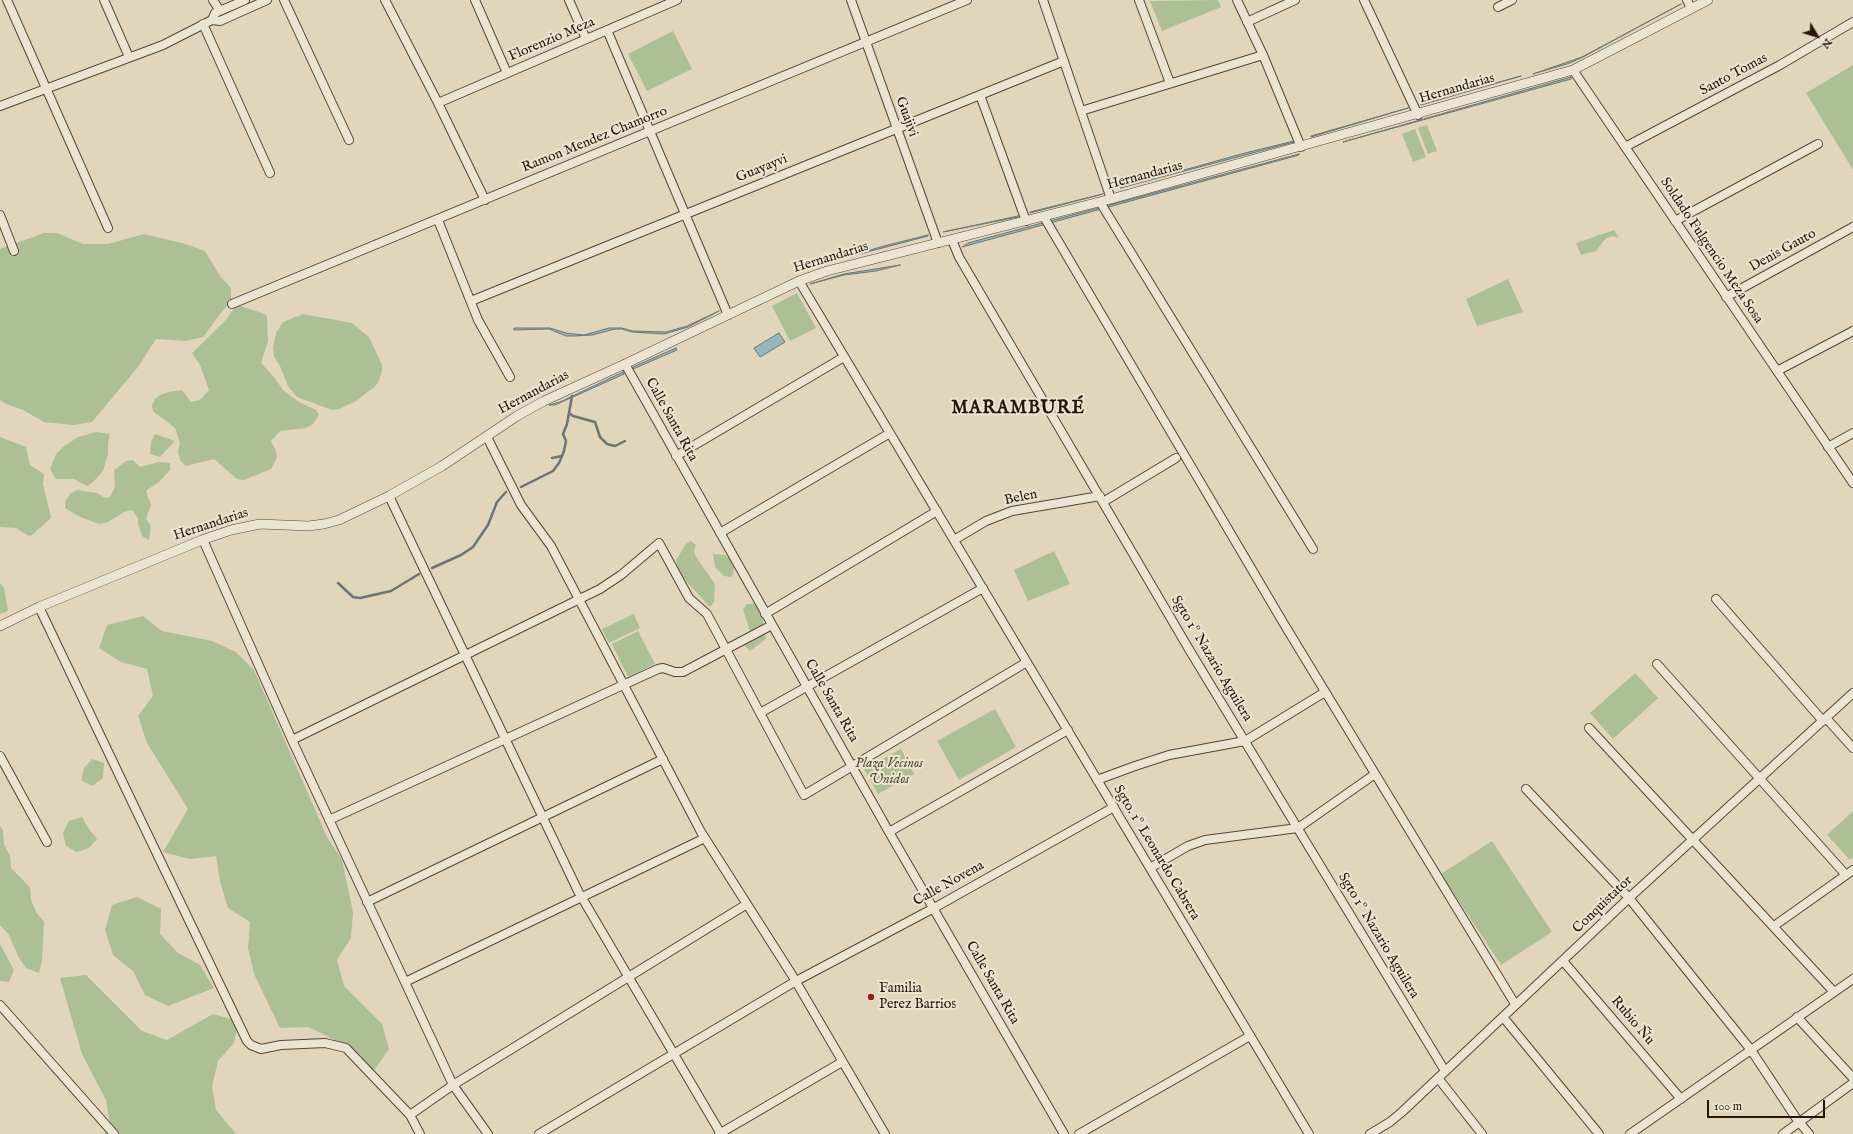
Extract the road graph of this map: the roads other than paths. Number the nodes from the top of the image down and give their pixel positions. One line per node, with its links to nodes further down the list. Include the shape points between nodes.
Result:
1 (7, 0): 37 (street)
2 (104, 0): 32 (street)
3 (213, 0): 23 (street)
4 (245, 0): 23 (street)
5 (267, 0): 24 (street, via 220,21)
6 (284, 0): 45 (street)
7 (385, 0): 39 (street)
8 (475, 0): 35 (street)
9 (569, 0): 29 (street)
10 (677, 0): 20 (street, Florenzio Meza)
11 (851, 0): 30 (street, Guajivi)
12 (967, 0): 30 (street, Ramon Mendez Chamorro)
13 (1043, 0): 33 (street)
14 (1139, 0): 36 (street)
15 (1237, 0): 25 (street)
16 (1295, 0): 25 (street)
17 (1364, 0): 42 (street)
18 (1512, 0): 22 (street)
19 (1708, 0): 21 (street, Hernandarias)
20 (664, 2): 28 (street, Florenzio Meza)
21 (1689, 4): 34 (street, Hernandarias)
22 (1498, 7)
23 (220, 11): 24 (street, via 215,13)
24 (212, 20): 27 (street)
25 (1247, 22): 31 (street)
26 (1853, 22): 48 (street, Santo Tomas)
27 (204, 24): 32 (street, via 163,45); 49 (street)
28 (607, 30): 29 (street, Florenzio Meza); 44 (street)
29 (586, 39): 35 (street, Florenzio Meza)
30 (866, 42): 43 (street, Guajivi); 44 (street, Ramon Mendez Chamorro)
31 (1262, 55): 36 (street); 47 (street)
32 (129, 57): 37 (street)
33 (1064, 61): 38 (street, Guayayvi); 41 (street)
34 (1573, 70): 42 (street, Hernandarias); 48 (street, Soldado Fulgencio Meza Sosa)
35 (507, 73): 39 (street, Florenzio Meza)
36 (1170, 83): 41 (street)
37 (46, 88): 40 (street); 60 (street)
38 (980, 95): 43 (street, Guayayvi); 57 (street)
39 (438, 103): 51 (street)
40 (0, 106)
41 (1081, 111): 50 (street)
42 (1418, 115): 47 (street, Hernandarias)
43 (897, 129): 53 (street, Guayayvi); 62 (street, Guajivi)
44 (650, 132): 51 (street, Ramon Mendez Chamorro); 53 (street)
45 (349, 140)
46 (1818, 144): 58 (street)
47 (1301, 147): 50 (street, Hernandarias)
48 (1625, 147): 58 (street, Soldado Fulgencio Meza Sosa)
49 (270, 173)
50 (1111, 199): 52 (street, Hernandarias)
51 (485, 200): 56 (street, Ramon Mendez Chamorro)
52 (1100, 202): 55 (street, Hernandarias); 87 (street)
53 (685, 214): 66 (street, Guayayvi); 68 (street)
54 (0, 215): 63 (street)
55 (1044, 217): 57 (street, Hernandarias); 101 (street)
56 (438, 220): 66 (street); 67 (street, Ramon Mendez Chamorro)
57 (1026, 221): 61 (street, Hernandarias)
58 (1675, 221): 65 (street, Soldado Fulgencio Meza Sosa)
59 (1853, 227): 65 (street, Denis Gauto)
60 (108, 228)
61 (952, 240): 62 (street, Hernandarias); 82 (street, Sgto 1º Nazario Aguilera, via 959,257)
62 (938, 243): 64 (street, Hernandarias, via 827,271)
63 (14, 251)
64 (799, 281): 68 (street, Hernandarias); 70 (street, Sgto. 1º Leonardo Cabrera)
65 (1726, 296): 72 (street, Soldado Fulgencio Meza Sosa)
66 (470, 301): 73 (street)
67 (232, 304)
68 (728, 315): 71 (street, Hernandarias)
69 (1853, 331): 72 (street)
70 (844, 357): 74 (street, Sgto. 1º Leonardo Cabrera); 78 (street)
71 (624, 364): 76 (street, Hernandarias, via 544,401); 78 (street, Calle Santa Rita)
72 (1777, 372): 77 (street, Soldado Fulgencio Meza Sosa)
73 (510, 377)
74 (890, 433): 83 (street, Sgto. 1º Leonardo Cabrera); 84 (street)
75 (1853, 433): 77 (street)
76 (487, 437): 81 (street, Hernandarias); 90 (street, via 521,505 550,546)
77 (1828, 447): 80 (street, Soldado Fulgencio Meza Sosa)
78 (676, 456): 84 (street, Calle Santa Rita)
79 (1176, 458): 82 (street)
80 (1853, 483)
81 (390, 496): 85 (street, Hernandarias, via 339,520 324,524 260,524); 96 (street)
82 (1101, 499): 86 (street, Belen, via 1012,511 986,521); 109 (street, Sgto 1º Nazario Aguilera)
83 (937, 511): 86 (street, Sgto. 1º Leonardo Cabrera); 92 (street)
84 (720, 533): 92 (street, Calle Santa Rita)
85 (203, 540): 91 (street, Hernandarias); 108 (street)
86 (954, 540): 88 (street, Sgto. 1º Leonardo Cabrera)
87 (1313, 549)
88 (982, 587): 97 (street, Sgto. 1º Leonardo Cabrera); 100 (street)
89 (1716, 599): 104 (street)
90 (579, 600): 95 (street, via 611,582 659,543 689,598 707,614); 96 (street); 99 (street)
91 (39, 607): 94 (street, Hernandarias); 155 (street, via 248,1041 262,1049 281,1045 325,1043 346,1048)
92 (765, 614): 93 (street, Calle Santa Rita)
93 (772, 625): 95 (street); 100 (street, Calle Santa Rita)
94 (0, 626)
95 (726, 650): 99 (street, via 683,672 663,668); 103 (street)
96 (466, 656): 107 (street); 108 (street)
97 (1027, 662): 106 (street, Sgto. 1º Leonardo Cabrera); 113 (street)
98 (1657, 664): 115 (street)
99 (624, 685): 107 (street); 112 (street)
100 (808, 686): 103 (street); 113 (street, Calle Santa Rita)
101 (1325, 692): 109 (street); 114 (street)
102 (1853, 693): 104 (street, Conquistator)
103 (760, 713): 113 (street, via 804,795)
104 (1825, 719): 110 (street); 115 (street, Conquistator)
105 (1589, 728): 124 (street)
106 (1068, 730): 116 (street, Sgto. 1º Leonardo Cabrera); 122 (street)
107 (506, 739): 119 (street); 120 (street)
108 (292, 740): 120 (street)
109 (1245, 741): 116 (street, via 1169,755); 121 (street, Sgto 1º Nazario Aguilera)
110 (1853, 748)
111 (0, 756): 125 (street)
112 (663, 759): 119 (street); 123 (street)
113 (852, 766): 122 (street, Calle Santa Rita)
114 (1375, 774): 121 (street); 142 (street)
115 (1760, 778): 124 (street, Conquistator); 128 (street)
116 (1098, 780): 118 (street, Sgto. 1º Leonardo Cabrera)
117 (1526, 789): 130 (street)
118 (1114, 807): 126 (street, Sgto. 1º Leonardo Cabrera); 133 (street, Calle Novena)
119 (543, 817): 129 (street); 131 (street)
120 (329, 820): 131 (street)
121 (1298, 828): 126 (street, via 1205,840 1188,846); 149 (street, Sgto 1º Nazario Aguilera)
122 (890, 832): 133 (street, Calle Santa Rita)
123 (705, 838): 129 (street); 132 (street)
124 (1693, 838): 130 (street, Conquistator); 134 (street)
125 (47, 842)
126 (1150, 868): 145 (street, Sgto. 1º Leonardo Cabrera)
127 (1853, 870): 128 (street)
128 (1846, 875): 134 (street)
129 (581, 897): 136 (street); 139 (street)
130 (1629, 898): 135 (street, Conquistator); 146 (street)
131 (367, 902): 139 (street)
132 (748, 904): 136 (street); 138 (street)
133 (934, 908): 138 (street, Calle Novena); 163 (street, Calle Santa Rita)
134 (1774, 926): 140 (street)
135 (1563, 961): 142 (street, Conquistator); 154 (street, Rubio Ñu)
136 (629, 977): 147 (street); 153 (street)
137 (1853, 979): 140 (street)
138 (796, 981): 147 (street, Calle Novena); 148 (street)
139 (405, 982): 153 (street)
140 (1834, 992): 144 (street)
141 (0, 1004): 157 (street)
142 (1516, 1004): 143 (street, Conquistator)
143 (1503, 1017): 149 (street, Conquistator); 168 (street)
144 (1797, 1018): 146 (street); 151 (street)
145 (1250, 1036): 164 (street); 165 (street, Sgto. 1º Leonardo Cabrera)
146 (1751, 1050): 154 (street); 156 (street)
147 (674, 1054): 160 (street, Calle Novena); 161 (street)
148 (842, 1062): 161 (street); 162 (street)
149 (1445, 1071): 150 (street, Conquistator)
150 (1438, 1078): 166 (street, Conquistator, via 1390,1122); 167 (street)
151 (1853, 1078)
152 (1853, 1083): 156 (street)
153 (453, 1085): 155 (street); 159 (street)
154 (1681, 1098): 169 (street)
155 (410, 1115): 158 (street)
156 (1798, 1120): 170 (street); 171 (street)
157 (114, 1134)
158 (420, 1134)
159 (488, 1134)
160 (540, 1134)
161 (720, 1134)
162 (885, 1134)
163 (1064, 1134)
164 (1079, 1134)
165 (1309, 1134)
166 (1370, 1134)
167 (1482, 1134)
168 (1599, 1134)
169 (1630, 1134)
170 (1783, 1134)
171 (1809, 1134)

